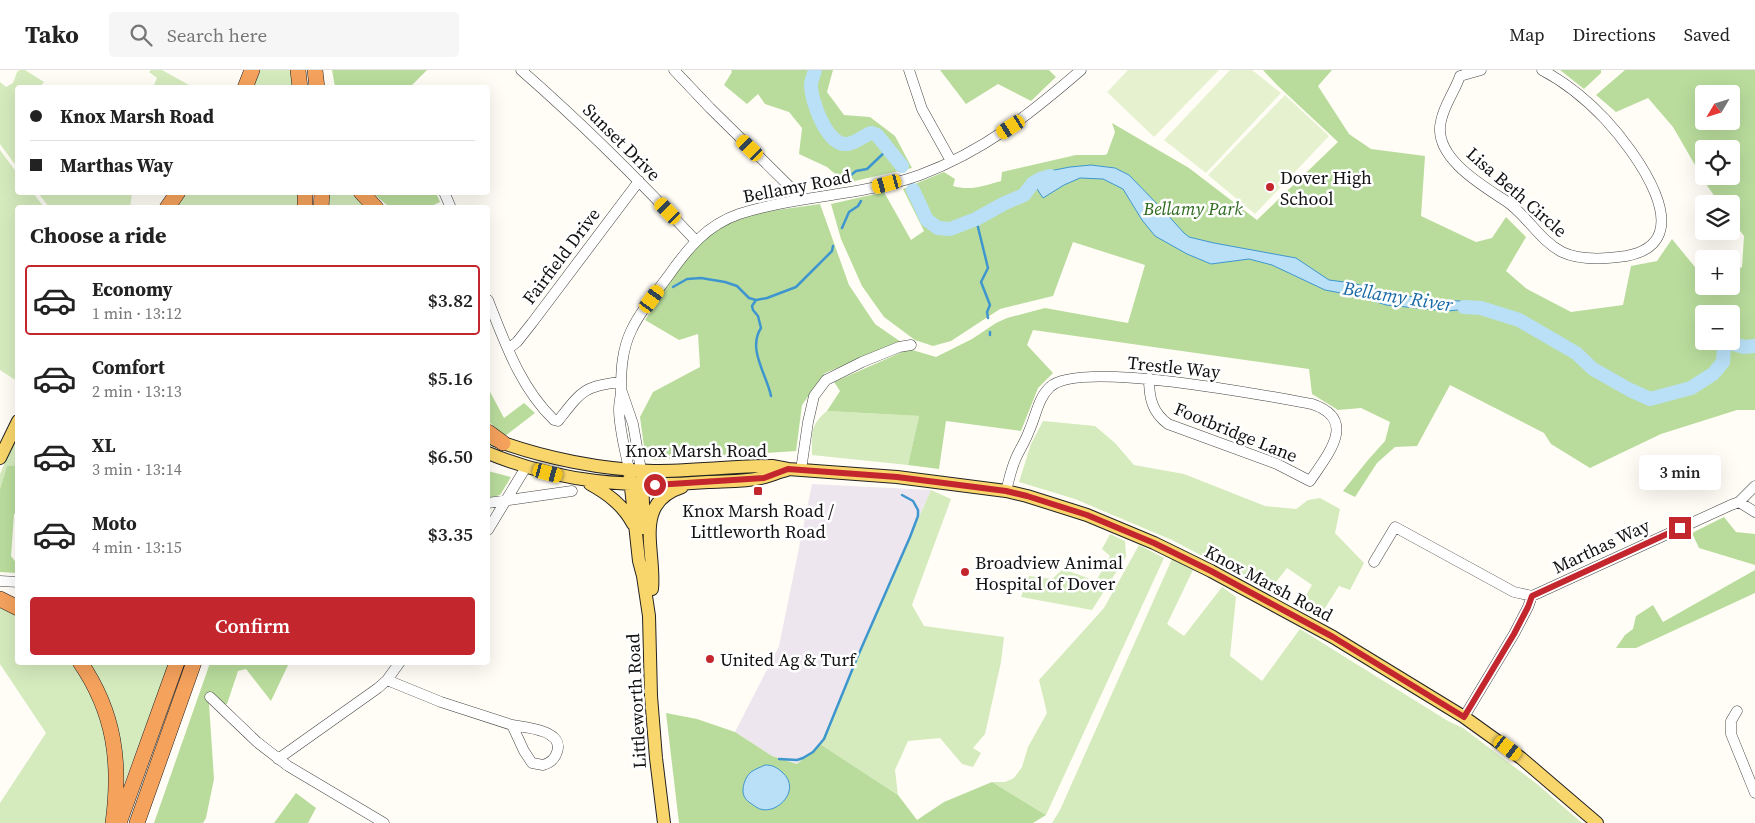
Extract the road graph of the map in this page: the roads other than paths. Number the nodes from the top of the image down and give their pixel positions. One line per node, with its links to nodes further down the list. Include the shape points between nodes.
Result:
1 (252, 70): 10 (highway)
2 (298, 70): 11 (highway)
3 (521, 70): 13 (street, Sunset Drive)
4 (674, 70): 15 (street, via 790,187)
5 (909, 70): 12 (street, via 922,109)
6 (1081, 70): 12 (street, Bellamy Road, via 1018,122)
7 (1481, 70): 9 (street, Lisa Beth Circle)
8 (1542, 70): 9 (street, Lisa Beth Circle, via 1593,107 1642,166 1660,206 1662,224 1657,240 1644,251 1599,258 1562,252 1513,206 1471,177 1447,152 1440,136 1441,120)
9 (1458, 73)
10 (246, 85)
11 (300, 85)
12 (951, 161): 15 (street, Bellamy Road, via 918,175 872,188)
13 (639, 181): 17 (street, Sunset Drive); 20 (street, Fairfield Drive, via 517,342)
14 (364, 195): 16 (highway)
15 (798, 200): 17 (street, Bellamy Road, via 724,220)
16 (373, 205)
17 (696, 241): 22 (street, Bellamy Road, via 634,324 622,356)
18 (490, 305): 20 (street)
19 (911, 345): 31 (street, via 862,362 826,380 814,396)
20 (508, 349): 22 (street, via 527,388 554,420 558,420 584,391 600,384)
21 (1149, 378): 33 (street, Footbridge Lane, via 1153,406 1168,424 1277,464); 33 (street, Trestle Way, via 1304,403 1328,412 1336,424 1335,441); 38 (street, Trestle Way, via 1074,377 1050,386 1040,401 1016,458)
22 (621, 387): 30 (street, Bellamy Road, via 633,424)
23 (15, 427): 28 (main road)
24 (490, 433): 26 (highway)
25 (490, 438): 26 (main road, Knox Marsh Road)
26 (503, 443): 30 (main road, Knox Marsh Road, via 552,458)
27 (490, 454): 29 (main road, Knox Marsh Road)
28 (0, 458)
29 (526, 467): 32 (main road, Knox Marsh Road); 39 (street)
30 (635, 470): 31 (main road, Knox Marsh Road, via 772,466); 35 (main road, Littleworth Road)
31 (794, 470): 34 (main road, Knox Marsh Road, via 764,478); 38 (main road, Knox Marsh Road, via 897,477)
32 (586, 481): 35 (main road, Knox Marsh Road); 44 (main road, via 608,494 625,511)
33 (1310, 481)
34 (696, 483): 35 (main road, Knox Marsh Road); 50 (main road, via 664,496 652,514 652,584)
35 (637, 485): 44 (main road, Littleworth Road); 46 (main road, Littleworth Road, via 645,547)
36 (1755, 486): 40 (street, Marthas Way)
37 (572, 491): 39 (street)
38 (1006, 491): 58 (main road, Knox Marsh Road, via 1087,515 1211,571 1333,637)
39 (507, 500): 41 (street); 43 (street)
40 (1739, 502): 42 (street); 47 (street, Marthas Way)
41 (490, 503)
42 (1755, 512)
43 (490, 527)
44 (636, 530): 46 (main road, Littleworth Road)
45 (1374, 562): 47 (street, via 1395,527 1514,592)
46 (643, 576): 50 (main road, Littleworth Road)
47 (1532, 596): 58 (street, via 1514,634)
48 (0, 599): 49 (highway)
49 (15, 606)
50 (648, 616): 66 (main road, Littleworth Road, via 655,749)
51 (82, 665): 62 (highway, via 101,699 114,742 117,771)
52 (176, 665): 63 (highway)
53 (193, 665): 64 (highway)
54 (398, 665): 55 (street)
55 (387, 680): 59 (street); 60 (street)
56 (210, 697): 60 (street)
57 (1737, 711): 61 (street, via 1731,721 1731,734)
58 (1464, 717): 67 (main road, Knox Marsh Road, via 1521,758)
59 (512, 725): 59 (street, via 536,728 554,738 558,748 553,760 543,765 532,763)
60 (278, 759): 65 (street)
61 (1755, 793)
62 (113, 823)
63 (120, 823)
64 (136, 823)
65 (384, 823)
66 (664, 823)
67 (1597, 823)

